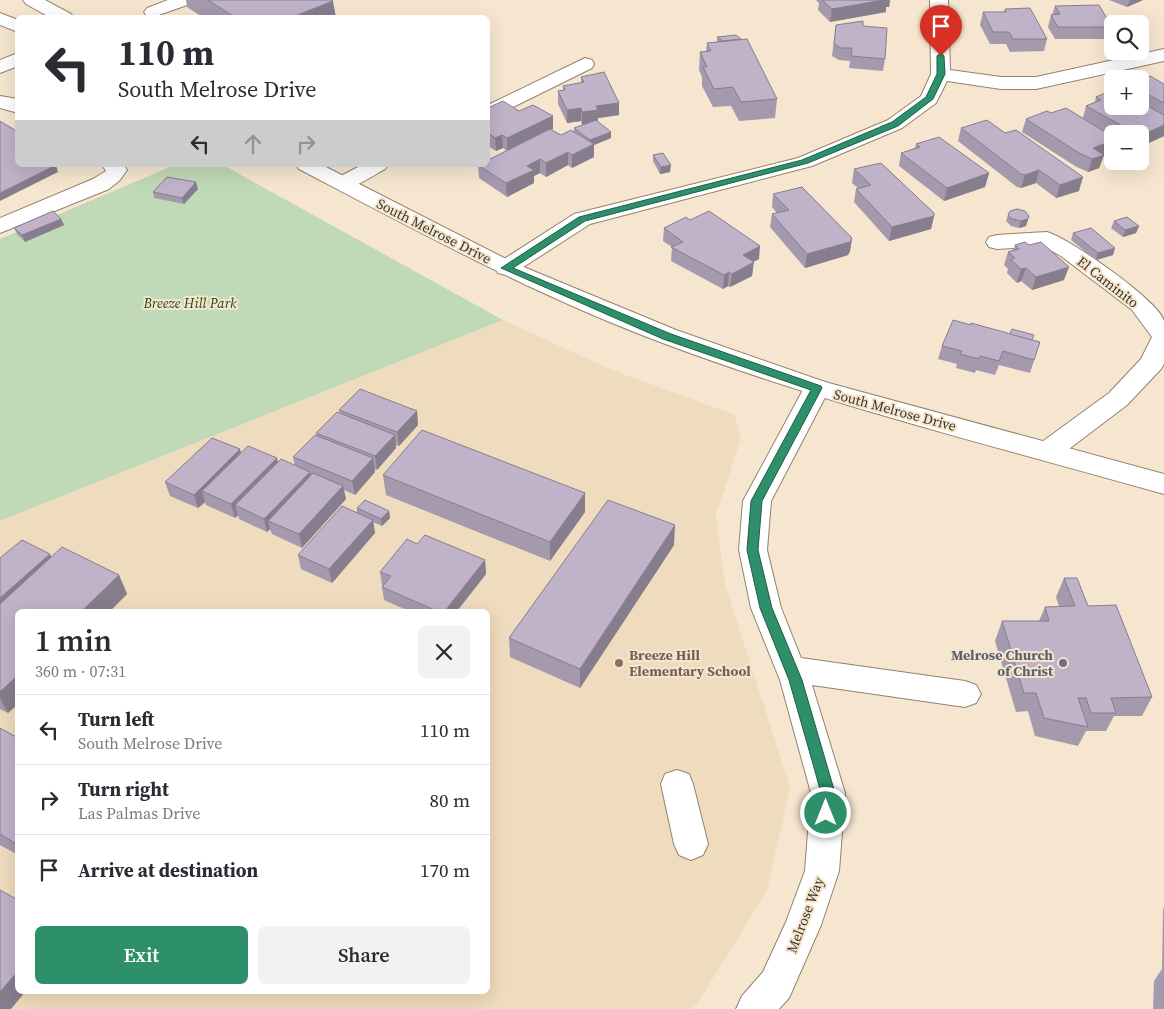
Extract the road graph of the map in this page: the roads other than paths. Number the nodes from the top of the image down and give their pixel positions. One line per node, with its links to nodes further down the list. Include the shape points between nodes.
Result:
1 (32, 0): 5 (street)
2 (138, 0): 6 (street)
3 (184, 0): 6 (street)
4 (939, 0): 13 (street)
5 (60, 15)
6 (156, 15)
7 (0, 18): 8 (street)
8 (15, 26)
9 (1164, 55): 13 (street, via 1036,83 1001,83)
10 (15, 60): 12 (street)
11 (585, 64): 16 (street)
12 (0, 67)
13 (941, 74): 25 (street, via 929,99 895,124 805,162 582,219)
14 (0, 102): 15 (street)
15 (15, 106)
16 (490, 111)
17 (114, 167): 21 (street, via 117,170 113,176 101,184)
18 (310, 167): 20 (street, South Melrose Drive)
19 (374, 167): 20 (street)
20 (342, 183): 25 (street, South Melrose Drive)
21 (31, 213): 22 (street); 23 (street)
22 (0, 215)
23 (0, 226)
24 (997, 242): 27 (street, El Caminito, via 1047,239 1069,251 1140,305 1164,337 1152,363 1118,399)
25 (506, 268): 26 (street, South Melrose Drive, via 667,336)
26 (817, 388): 27 (street, South Melrose Drive); 29 (street, Melrose Way, via 757,501 752,550 766,608)
27 (1048, 451): 28 (street, South Melrose Drive)
28 (1164, 484)
29 (791, 668): 30 (street); 33 (street, Melrose Way, via 828,793 822,871 803,925 776,985)
30 (965, 694)
31 (677, 784): 32 (street)
32 (691, 844)
33 (755, 1009)

